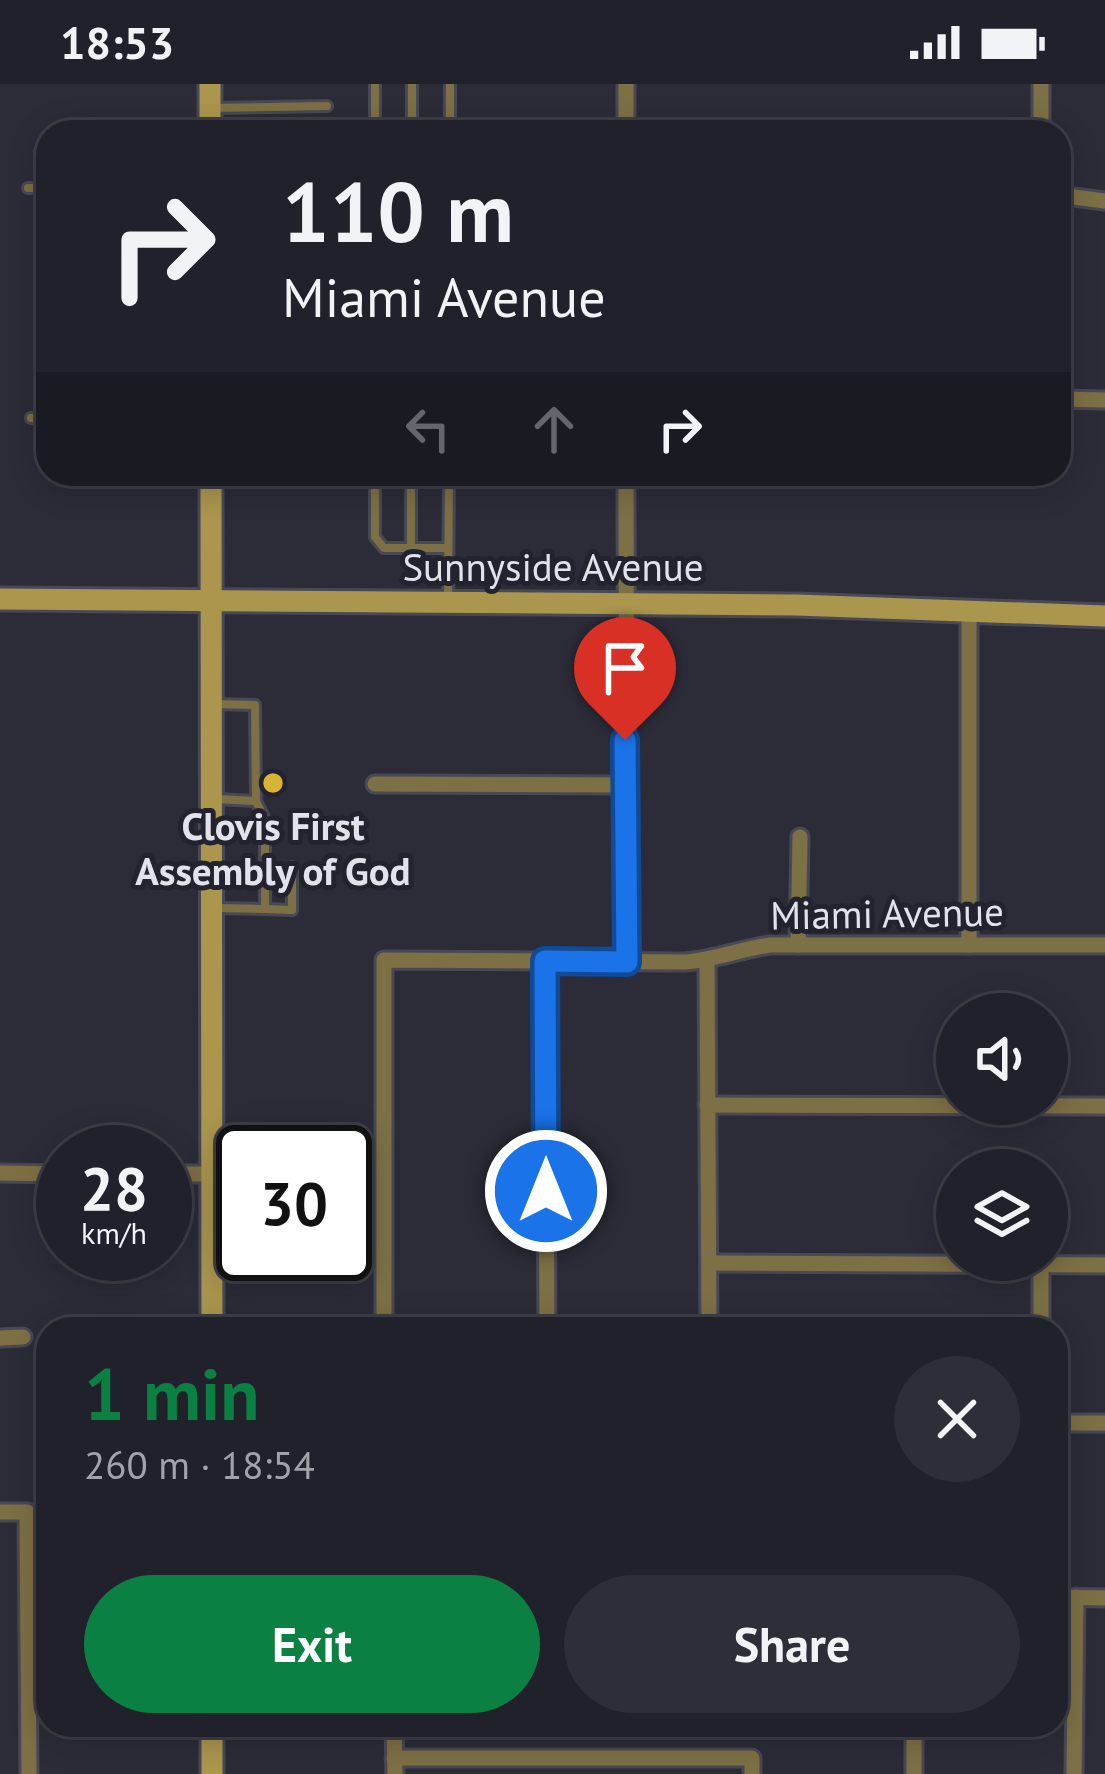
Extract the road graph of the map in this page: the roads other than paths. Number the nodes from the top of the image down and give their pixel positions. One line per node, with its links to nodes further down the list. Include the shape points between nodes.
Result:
1 (210, 84): 8 (main road)
2 (375, 84): 10 (lane)
3 (412, 84): 11 (lane)
4 (450, 84): 12 (lane)
5 (626, 84): 13 (street)
6 (1041, 84): 14 (street)
7 (327, 106): 8 (lane)
8 (210, 108): 9 (main road)
9 (210, 120)
10 (375, 120)
11 (412, 120)
12 (450, 120)
13 (626, 120)
14 (1041, 120)
15 (28, 188): 16 (lane)
16 (36, 188)
17 (1071, 197): 18 (street)
18 (1105, 201)
19 (1071, 399): 20 (street)
20 (1105, 400)
21 (31, 418): 22 (lane)
22 (36, 418)
23 (212, 486): 31 (main road)
24 (375, 486): 28 (lane, via 375,537 384,548)
25 (411, 486): 28 (lane)
26 (449, 486): 29 (lane)
27 (626, 486): 32 (street)
28 (411, 548): 29 (lane)
29 (448, 548): 33 (lane)
30 (0, 599): 31 (main road, Sunnyside Avenue)
31 (212, 600): 33 (main road, Sunnyside Avenue); 36 (main road)
32 (626, 602): 33 (main road, Sunnyside Avenue); 34 (main road, Sunnyside Avenue); 38 (street)
33 (448, 603)
34 (968, 611): 35 (main road, Sunnyside Avenue); 46 (street)
35 (1105, 616)
36 (214, 704): 39 (main road); 40 (lane, via 255,705)
37 (375, 784): 38 (street)
38 (625, 785): 50 (street)
39 (213, 799): 40 (lane); 43 (main road)
40 (256, 801): 44 (lane, via 265,820)
41 (800, 838): 45 (street)
42 (292, 867): 44 (lane, via 292,910)
43 (213, 908): 44 (lane); 56 (main road)
44 (265, 909)
45 (798, 945): 46 (street, Miami Avenue); 48 (street, Miami Avenue)
46 (969, 945): 47 (street, Miami Avenue)
47 (1105, 945)
48 (707, 960): 50 (street, Miami Avenue); 51 (street)
49 (545, 961): 50 (street, Miami Avenue); 63 (street, Miami Avenue, via 384,961); 64 (street)
50 (627, 962)
51 (707, 1105): 52 (street); 57 (street)
52 (1105, 1106)
53 (0, 1173): 54 (street)
54 (36, 1174)
55 (192, 1174): 56 (street)
56 (212, 1174): 62 (main road)
57 (709, 1263): 58 (street); 65 (street)
58 (936, 1264)
59 (1068, 1264): 60 (street)
60 (1105, 1265)
61 (1041, 1281): 66 (street)
62 (212, 1317)
63 (384, 1317)
64 (547, 1317)
65 (709, 1317)
66 (1041, 1317)
67 (23, 1337): 68 (street)
68 (0, 1338)
69 (1068, 1423): 70 (street)
70 (1105, 1423)
71 (0, 1512): 79 (street, via 27,1512)
72 (1068, 1598): 73 (street)
73 (1076, 1598): 74 (street); 82 (street)
74 (1105, 1598)
75 (212, 1737): 80 (main road)
76 (914, 1737): 81 (street)
77 (394, 1766): 78 (street)
78 (752, 1766)
79 (29, 1774)
80 (212, 1774)
81 (914, 1774)
82 (1074, 1774)

